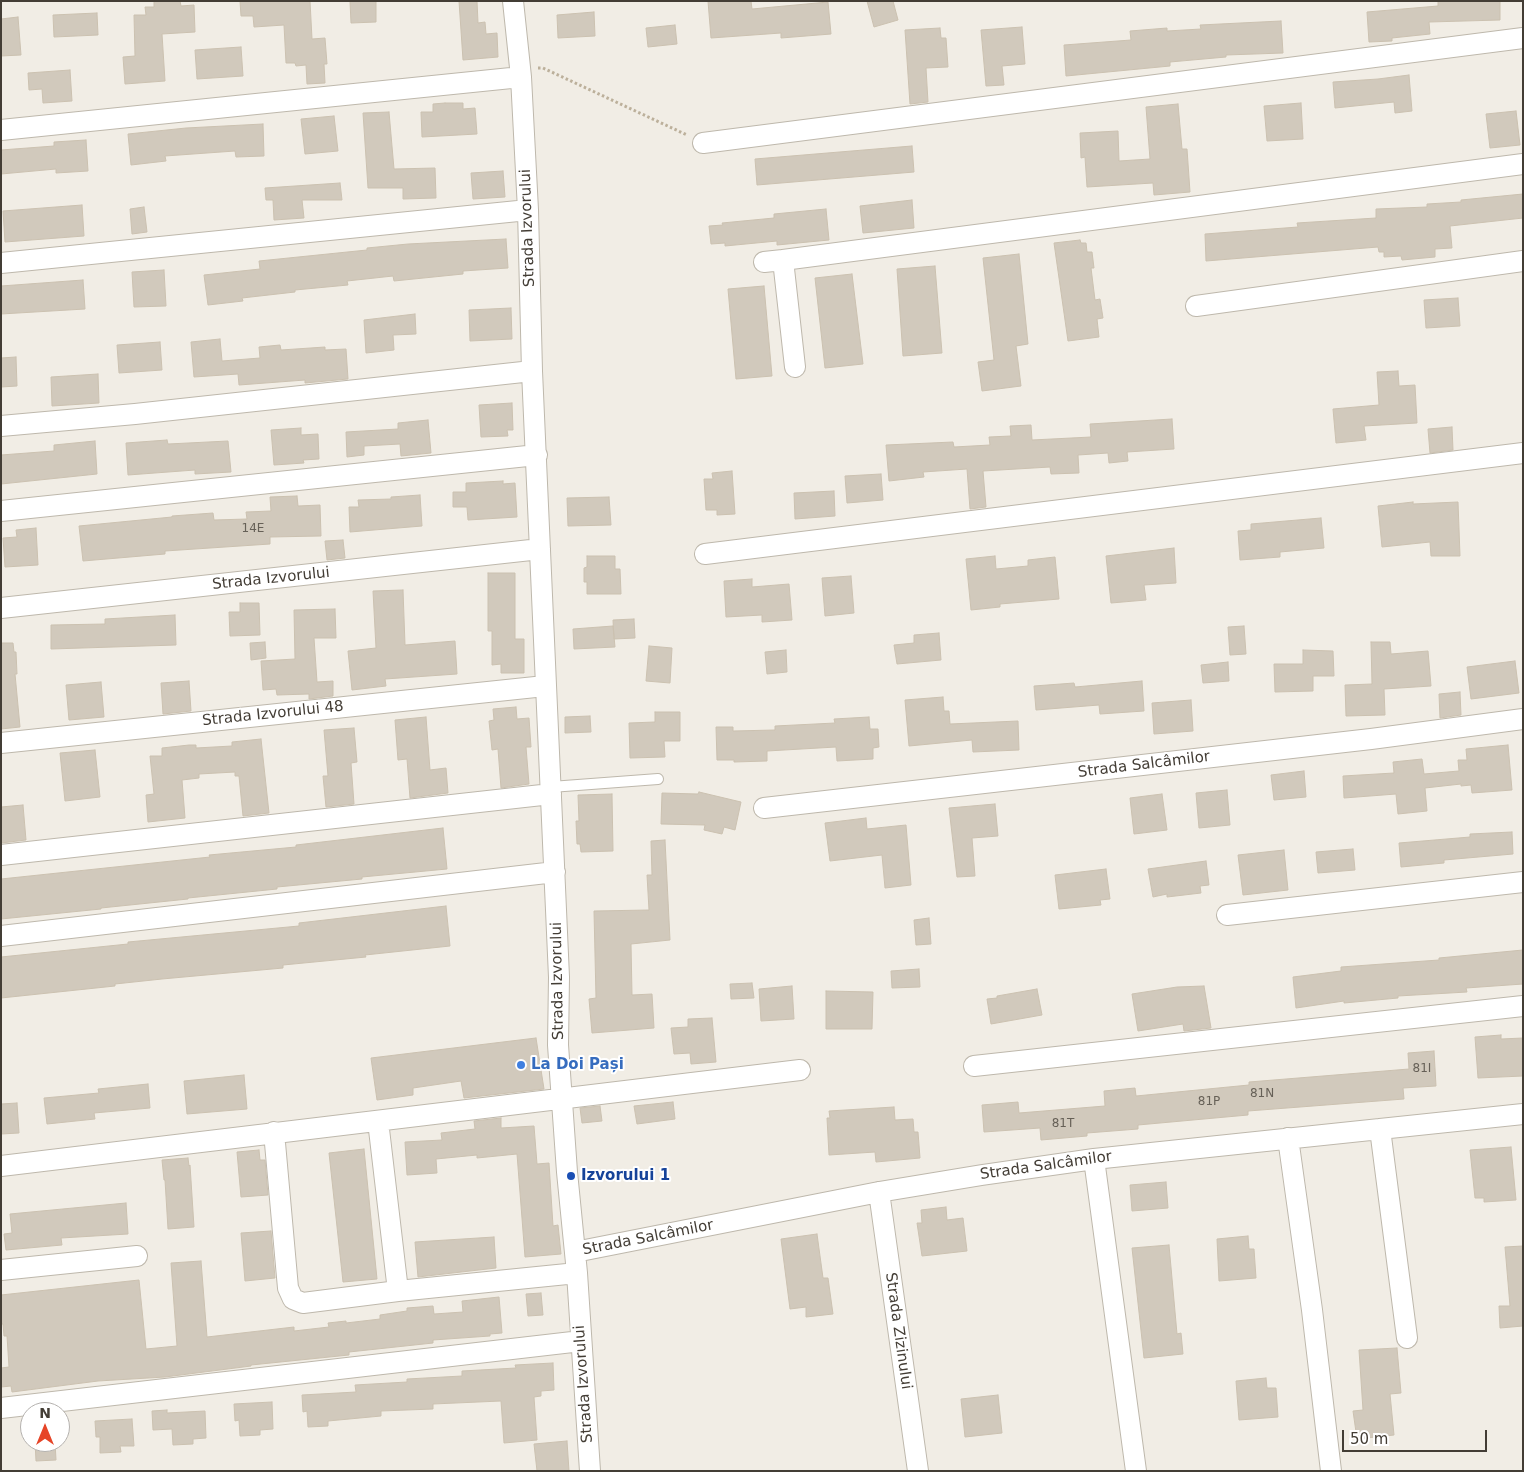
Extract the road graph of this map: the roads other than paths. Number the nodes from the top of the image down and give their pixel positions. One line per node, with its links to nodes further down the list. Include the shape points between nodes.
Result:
1 (513, 1): 3 (street, Strada Izvorului)
2 (1523, 38): 5 (street)
3 (520, 77): 4 (street); 7 (street, Strada Izvorului)
4 (1, 130)
5 (703, 143)
6 (1523, 164): 11 (street, via 774,261)
7 (528, 210): 9 (street); 12 (street, Strada Izvorului)
8 (1523, 261): 10 (street)
9 (1, 263)
10 (1196, 306)
11 (795, 367)
12 (532, 371): 13 (street); 15 (street, Strada Izvorului)
13 (1, 426)
14 (1523, 453): 18 (street)
15 (537, 455): 16 (street); 17 (street, Strada Izvorului)
16 (1, 511)
17 (540, 549): 19 (street, Strada Izvorului); 20 (street, Strada Izvorului)
18 (705, 554)
19 (1, 608)
20 (545, 686): 22 (street, Strada Izvorului 48); 24 (street, Strada Izvorului)
21 (1523, 719): 25 (street, Strada Salcâmilor)
22 (1, 743)
23 (658, 780): 24 (lane)
24 (551, 790): 26 (street); 27 (street, Strada Izvorului)
25 (764, 808)
26 (1, 855)
27 (555, 872): 30 (street); 34 (street, Strada Izvorului)
28 (1523, 882): 29 (street)
29 (1227, 915)
30 (1, 936)
31 (1523, 1006): 32 (street)
32 (974, 1066)
33 (800, 1070): 34 (street)
34 (562, 1099): 36 (street); 43 (street, Strada Izvorului)
35 (1523, 1114): 37 (street, Strada Salcâmilor)
36 (378, 1120): 38 (street); 47 (street)
37 (1380, 1128): 39 (street, Strada Salcâmilor); 48 (street)
38 (274, 1132): 41 (street); 47 (street, via 288,1288 293,1299 303,1303)
39 (1288, 1138): 40 (street, Strada Salcâmilor); 54 (street)
40 (1094, 1159): 42 (street, Strada Salcâmilor); 53 (street)
41 (1, 1166)
42 (879, 1192): 43 (street, Strada Salcâmilor); 52 (street, Strada Zizinului)
43 (575, 1252): 46 (street, Strada Izvorului)
44 (137, 1256): 45 (street)
45 (1, 1270)
46 (576, 1273): 47 (street); 49 (street, Strada Izvorului)
47 (398, 1291)
48 (1407, 1338)
49 (582, 1341): 50 (street); 51 (street, Strada Izvorului)
50 (1, 1408)
51 (590, 1471)
52 (918, 1471)
53 (1136, 1471)
54 (1331, 1471)

